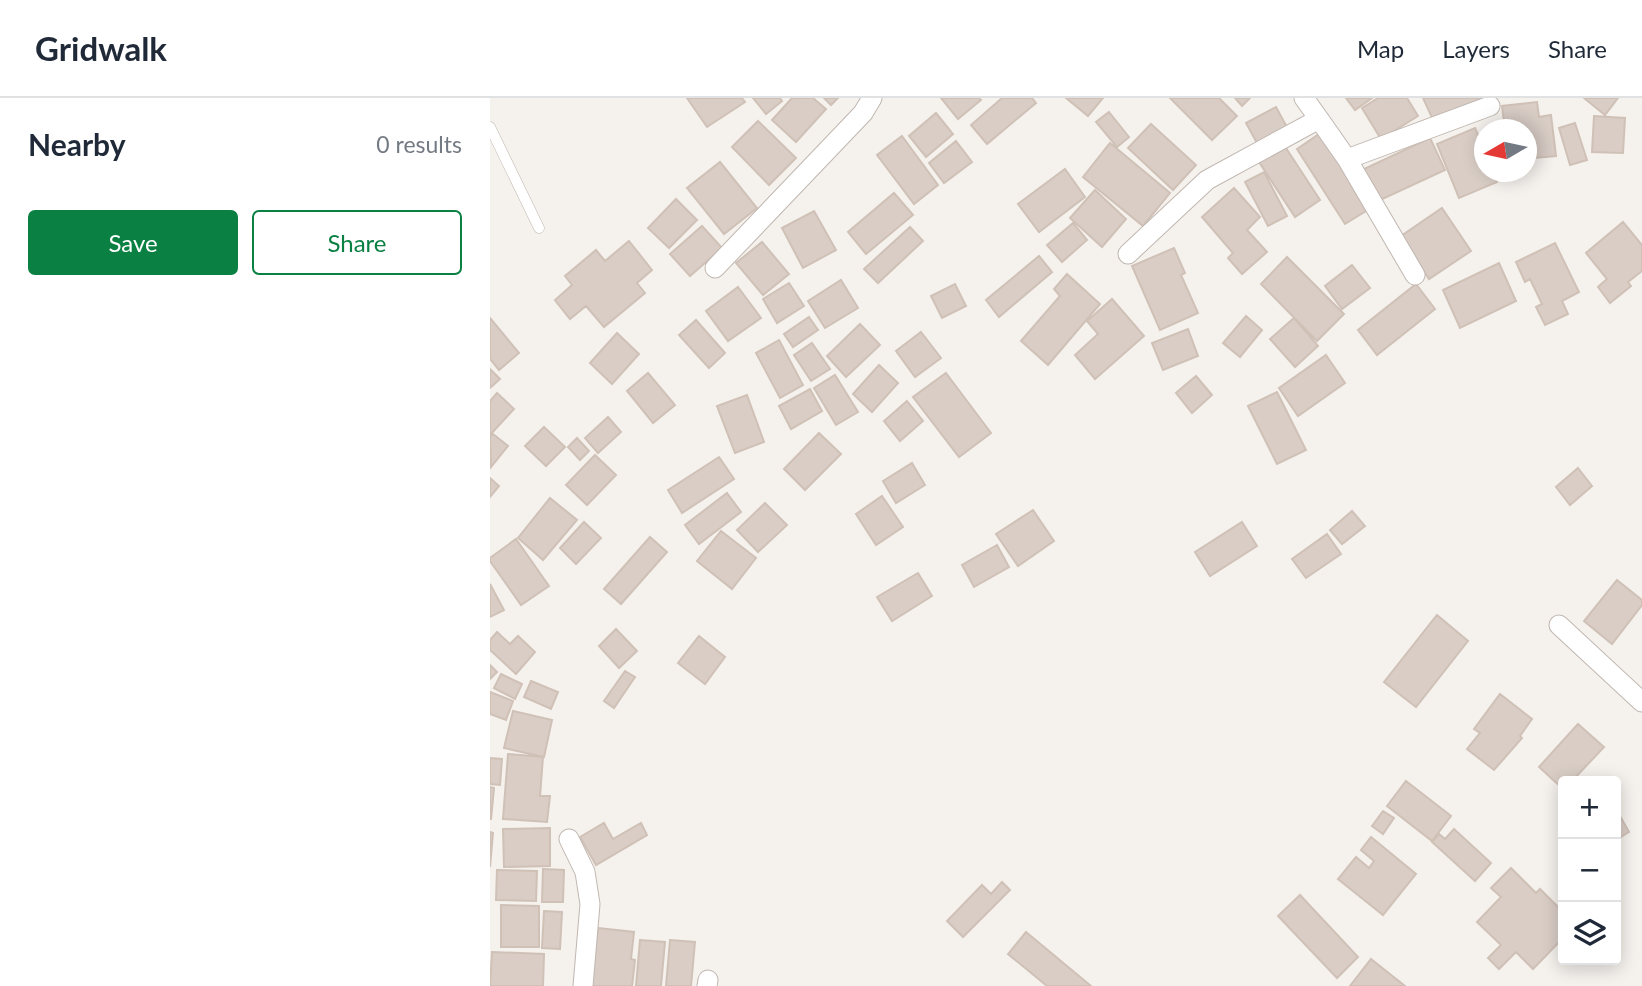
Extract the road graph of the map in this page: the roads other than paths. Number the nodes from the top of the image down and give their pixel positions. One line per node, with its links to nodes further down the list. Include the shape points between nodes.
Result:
1 (872, 98): 9 (street, via 863,113)
2 (1304, 98): 4 (street)
3 (1490, 106): 6 (street)
4 (1319, 119): 6 (street); 8 (street, via 1207,180)
5 (490, 127): 7 (lane)
6 (1347, 159): 10 (street)
7 (539, 228)
8 (1128, 254)
9 (715, 268)
10 (1415, 275)
11 (1559, 625): 12 (street)
12 (1642, 702)
13 (569, 839): 14 (street, via 585,872 590,904)
14 (583, 986)

